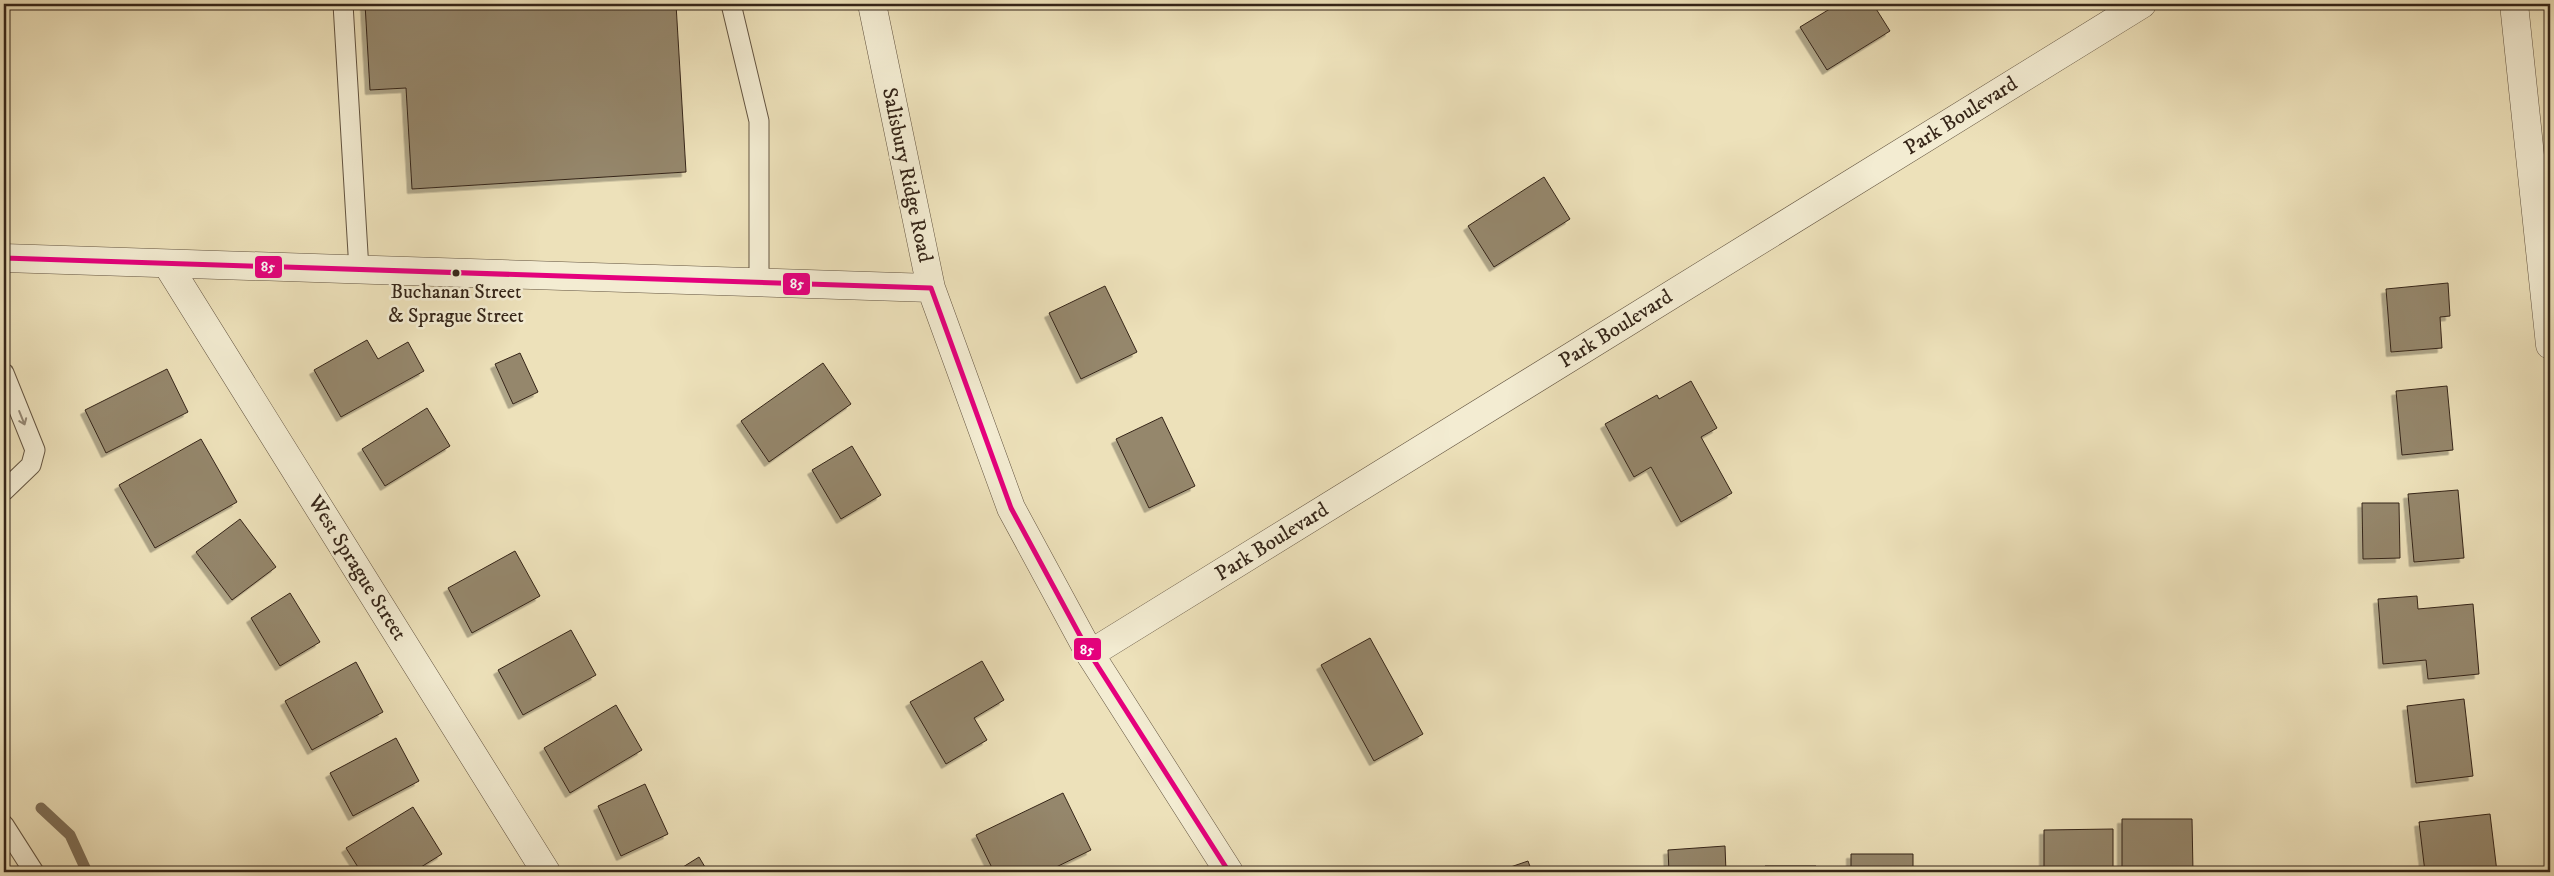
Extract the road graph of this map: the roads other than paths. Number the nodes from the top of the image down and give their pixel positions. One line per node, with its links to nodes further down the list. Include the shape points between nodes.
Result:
1 (343, 4): 8 (lane)
2 (731, 4): 9 (lane, via 759,121)
3 (872, 4): 10 (street, Salisbury Ridge Road)
4 (2142, 4): 14 (street, Park Boulevard)
5 (2514, 4): 11 (street)
6 (4, 258): 7 (street)
7 (167, 264): 8 (street); 18 (street, West Sprague Street)
8 (359, 270): 9 (street)
9 (759, 282): 10 (street)
10 (930, 288): 14 (street, Salisbury Ridge Road, via 1011,508)
11 (2550, 345)
12 (4, 373): 13 (lane, one-way to 13, via 35,450 31,465)
13 (4, 491)
14 (1090, 654): 16 (street, Salisbury Ridge Road)
15 (4, 825): 17 (lane)
16 (1221, 869)
17 (34, 872)
18 (546, 872)

